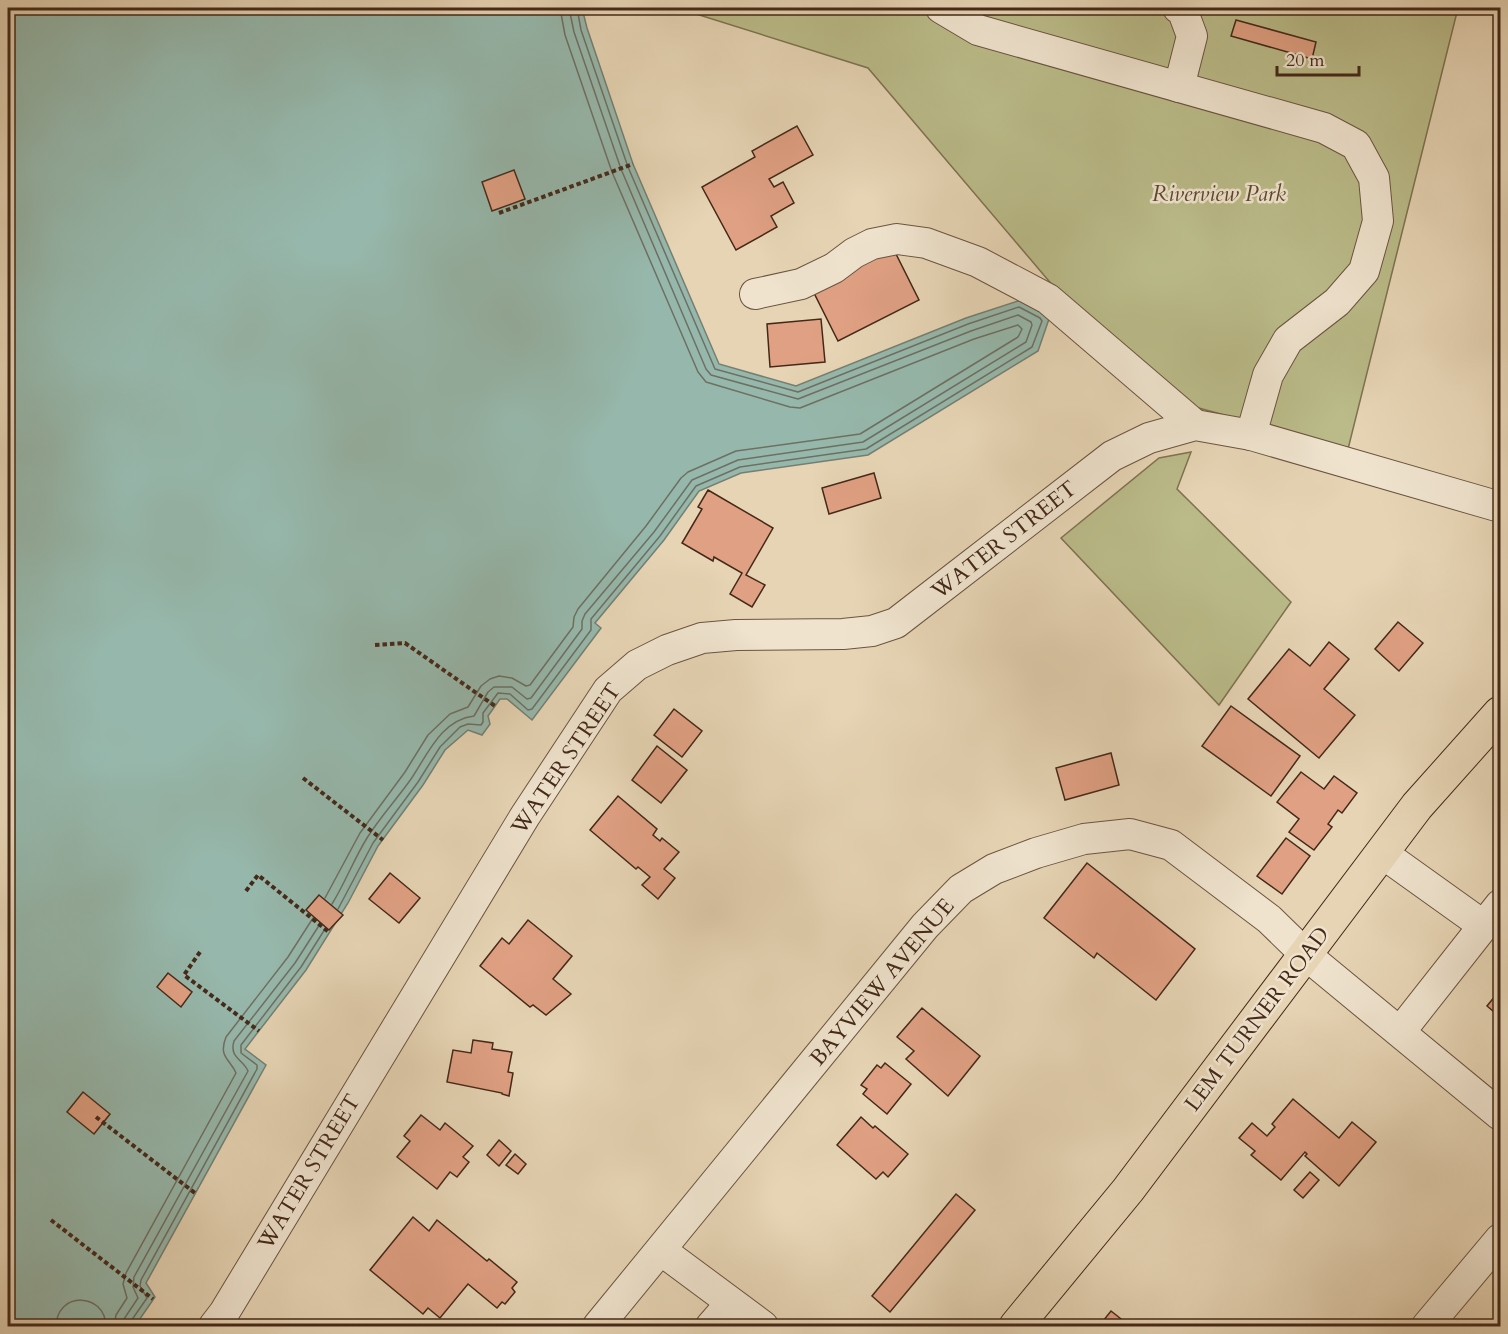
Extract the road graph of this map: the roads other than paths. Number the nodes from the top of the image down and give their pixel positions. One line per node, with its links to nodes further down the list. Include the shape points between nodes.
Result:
1 (941, 8): 3 (street, via 978,30)
2 (1178, 8): 3 (street, via 1182,9 1192,36)
3 (1179, 87): 6 (street, via 1324,128 1356,145 1374,178 1378,221 1364,271 1337,302 1288,339 1268,375)
4 (755, 294): 5 (street, via 801,284 872,244 897,239 926,243 978,262 1048,299)
5 (1196, 425): 6 (street, WATER STREET); 17 (street, WATER STREET, via 1149,438 1112,456 896,623 843,634 702,638 637,665 608,690 525,816)
6 (1251, 435): 7 (street, WATER STREET)
7 (1500, 507)
8 (1500, 713): 9 (main road, LEM TURNER ROAD, via 1417,806)
9 (1382, 853): 10 (street); 11 (main road, LEM TURNER ROAD)
10 (1492, 916): 12 (street)
11 (1306, 955): 12 (street, BAYVIEW AVENUE); 15 (street, BAYVIEW AVENUE, via 1269,919 1171,845 1130,834 1084,839 994,869 961,890 925,926); 21 (main road, LEM TURNER ROAD, via 1128,1190)
12 (1400, 1032): 13 (street, BAYVIEW AVENUE)
13 (1500, 1115)
14 (1500, 1239): 22 (street)
15 (662, 1251): 16 (street); 18 (street, BAYVIEW AVENUE)
16 (731, 1303): 19 (street); 20 (street)
17 (214, 1326)
18 (598, 1326)
19 (711, 1326)
20 (763, 1326)
21 (1016, 1326)
22 (1427, 1326)

